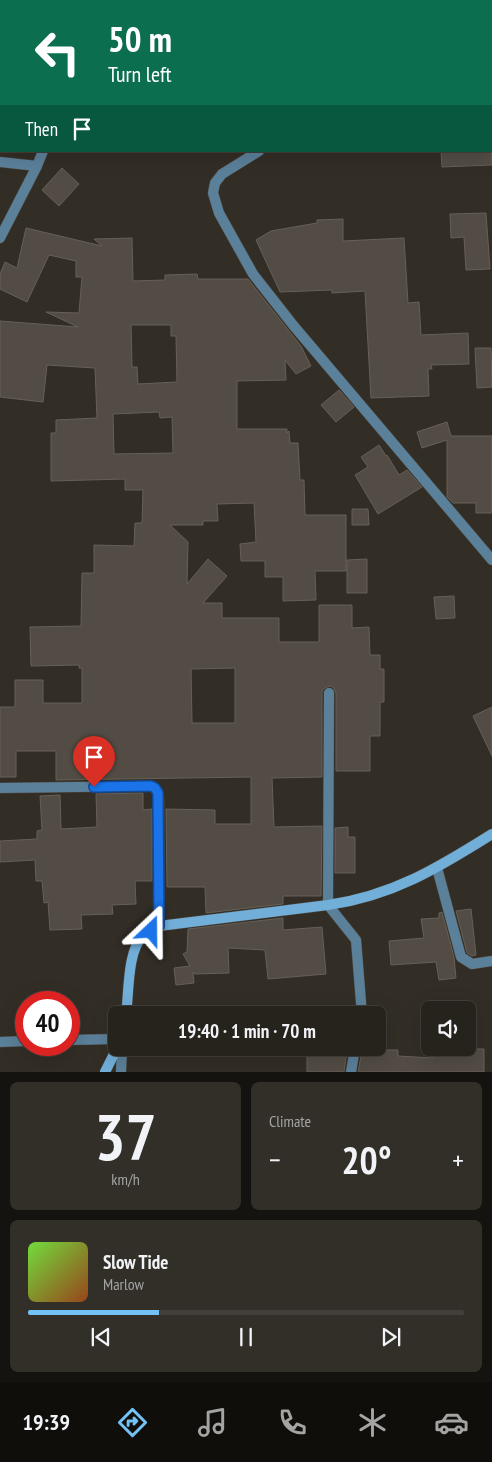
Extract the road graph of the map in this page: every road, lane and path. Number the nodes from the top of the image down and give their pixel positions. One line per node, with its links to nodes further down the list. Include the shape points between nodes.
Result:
1 (43, 152): 4 (street)
2 (257, 152): 6 (street, via 222,174 213,193 219,213 253,274)
3 (0, 162): 4 (street)
4 (37, 166): 5 (street)
5 (0, 238)
6 (492, 560)
7 (329, 693): 11 (street)
8 (0, 788): 12 (street, via 155,788 159,800)
9 (492, 834): 10 (street)
10 (437, 868): 11 (street, via 372,896); 13 (street, via 461,956 472,964)
11 (328, 905): 12 (street); 15 (street, via 356,940)
12 (159, 926): 14 (street, via 142,936 135,946)
13 (492, 961)
14 (127, 1006)
15 (361, 1006)
16 (108, 1039): 17 (street)
17 (80, 1040)
18 (15, 1041): 19 (street)
19 (0, 1042)
20 (113, 1056): 23 (street)
21 (122, 1056): 24 (street)
22 (354, 1056): 25 (street)
23 (105, 1072)
24 (121, 1072)
25 (351, 1072)

